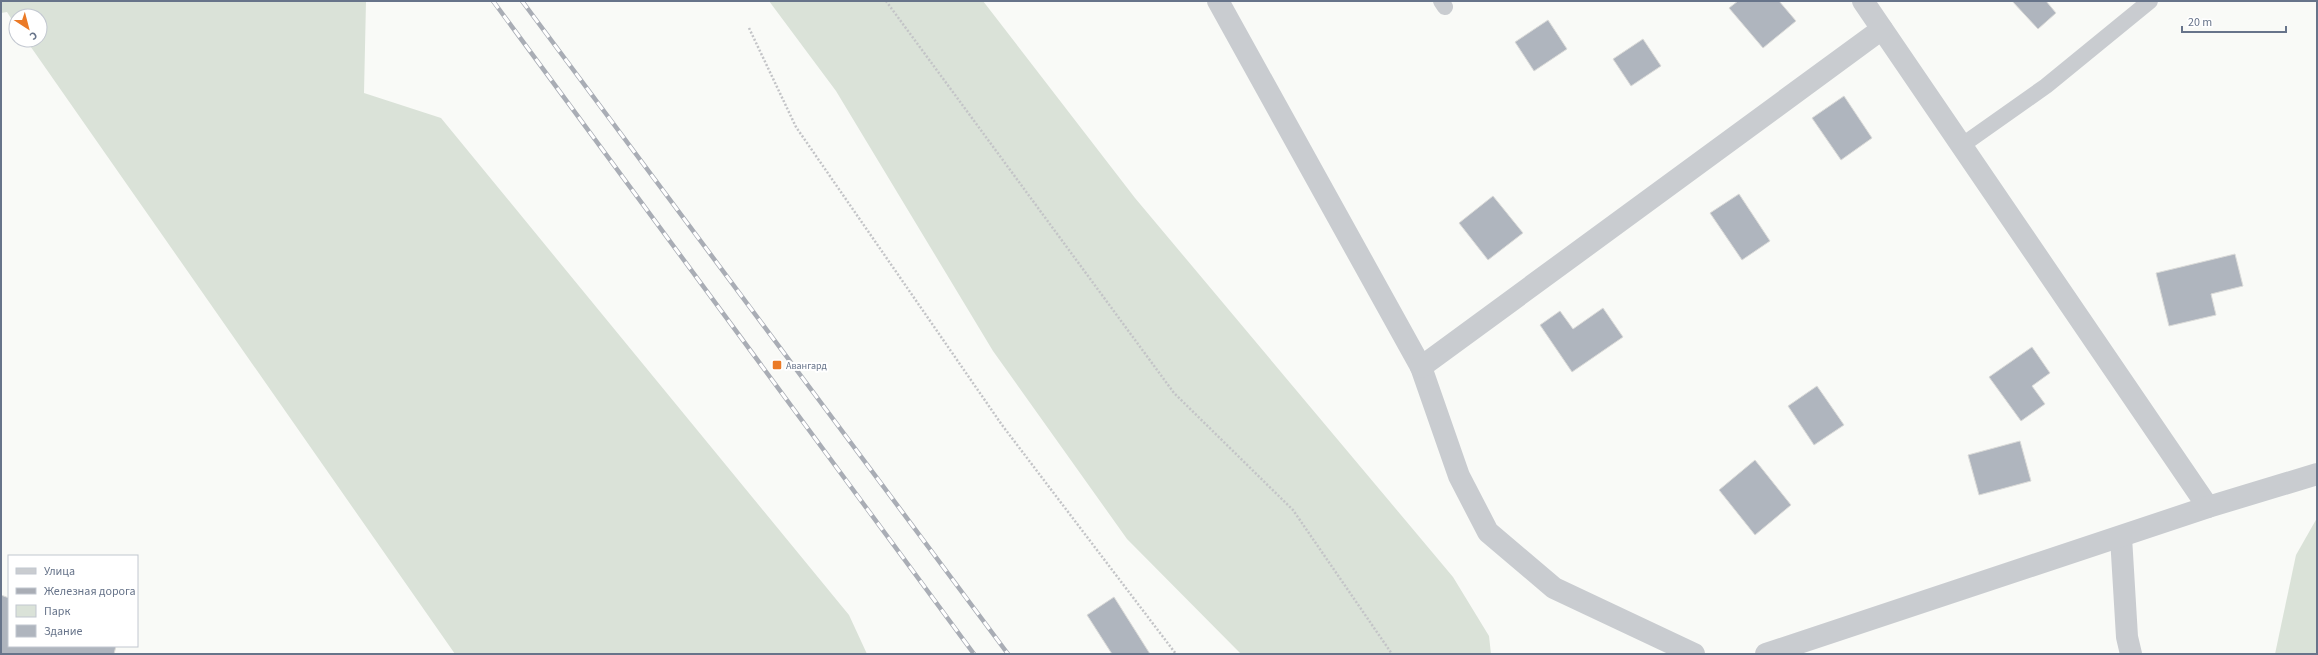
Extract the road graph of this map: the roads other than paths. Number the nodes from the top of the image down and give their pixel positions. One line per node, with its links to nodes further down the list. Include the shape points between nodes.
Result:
1 (1218, 1): 6 (street)
2 (1863, 1): 4 (street)
3 (2150, 1): 5 (lane, via 2046,86)
4 (1882, 29): 5 (street); 6 (street)
5 (1961, 146): 8 (street)
6 (1421, 367): 10 (street, via 1459,476 1488,532 1554,588)
7 (2317, 474): 8 (street)
8 (2208, 507): 9 (street)
9 (2121, 537): 11 (street); 12 (street, via 2127,637)
10 (1694, 654)
11 (1766, 654)
12 (2131, 654)

